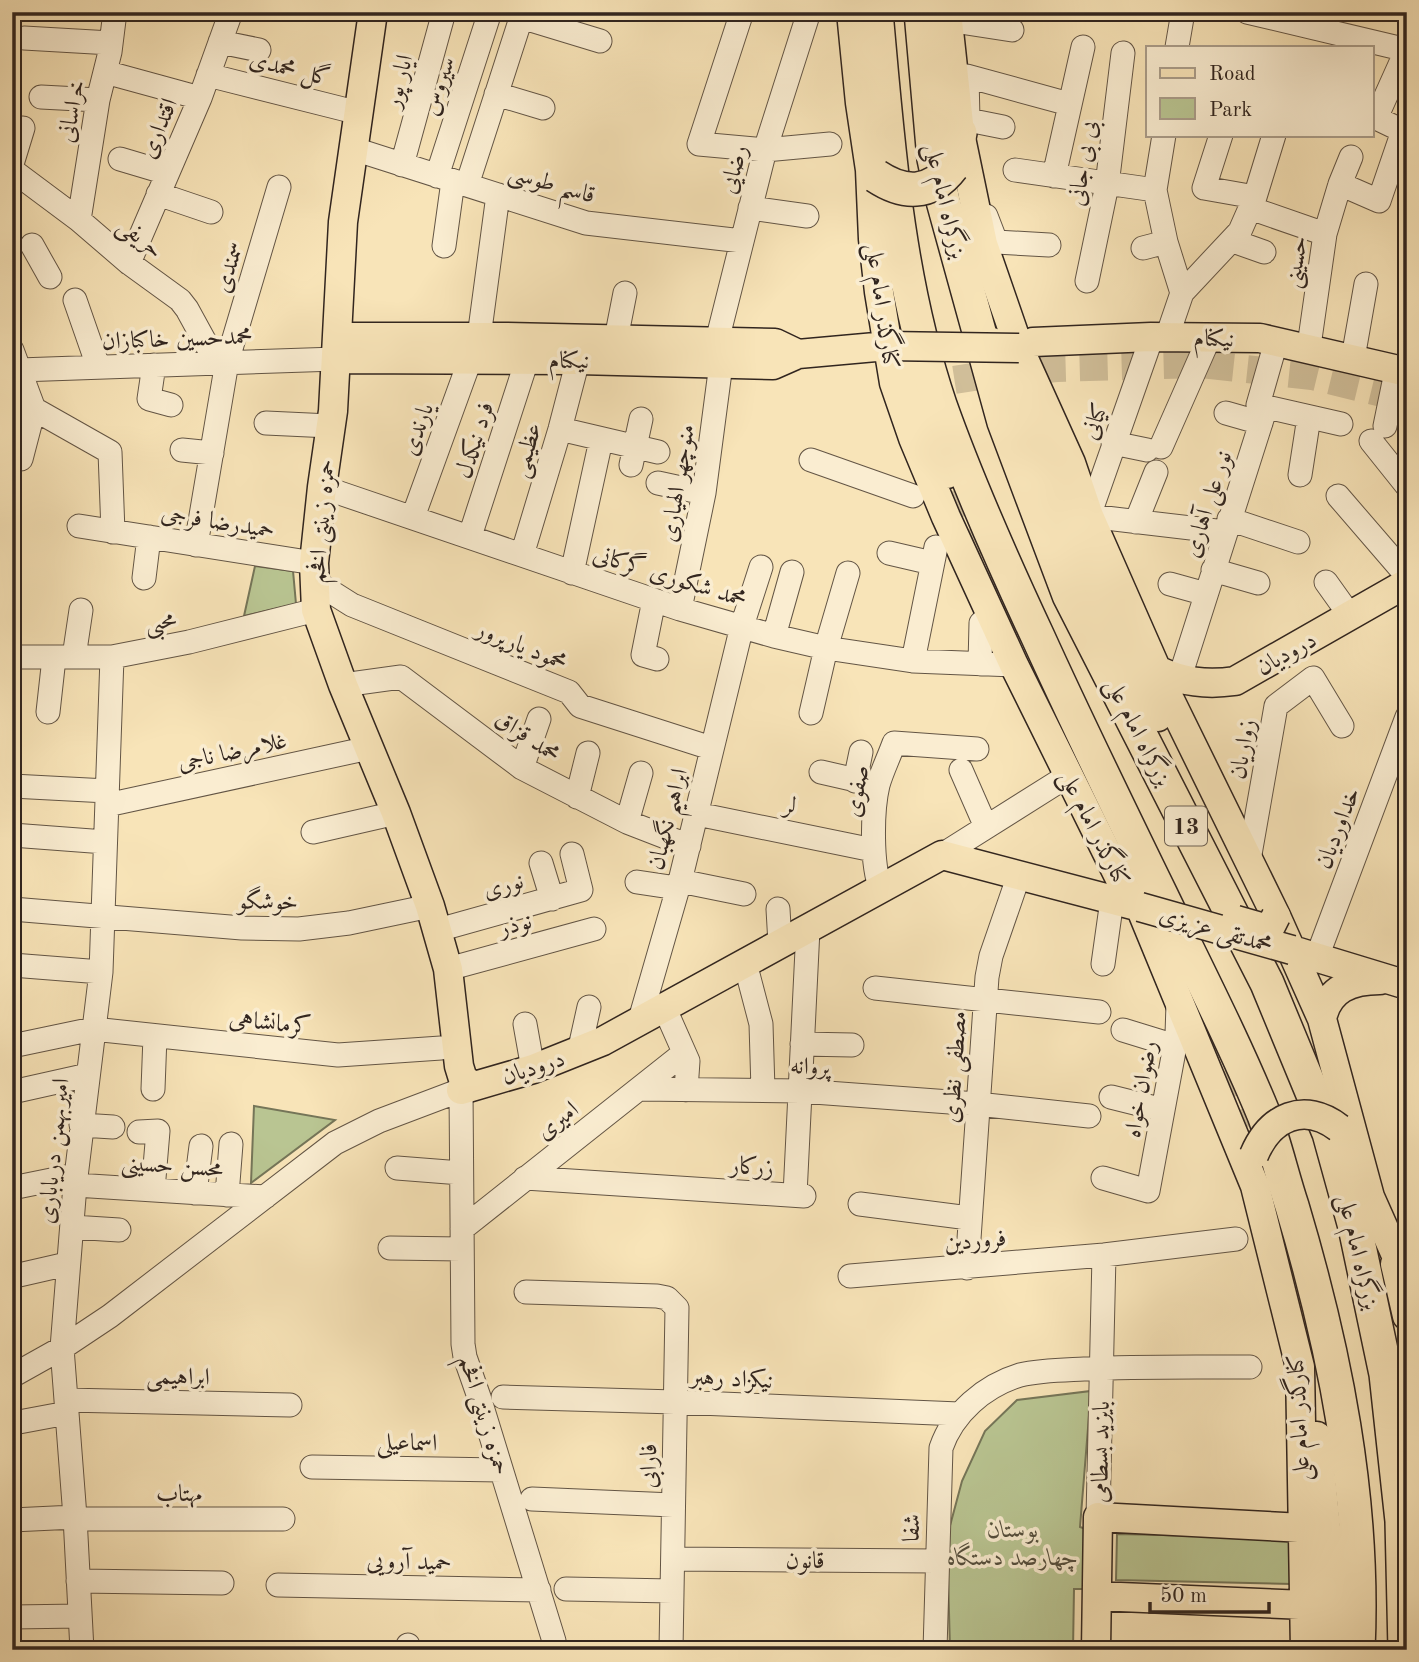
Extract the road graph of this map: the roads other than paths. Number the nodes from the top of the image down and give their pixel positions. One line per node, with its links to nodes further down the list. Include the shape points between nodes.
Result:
1 (115, 12): 20 (street, خراسانی)
2 (231, 12): 19 (street, اقتداری)
3 (373, 12): 35 (main road, حمزه زینتی افخم)
4 (444, 12): 48 (street, ایار پور)
5 (489, 12): 53 (street, سیروس)
6 (742, 12): 44 (street, via 699,144)
7 (809, 12): 44 (street, رضایی)
8 (851, 12): 51 (main road, کنارگذر امام علی)
9 (876, 12): 79 (highway, بزرگراه امام علی / 13, via 890,168)
10 (921, 12): 78 (highway, بزرگراه امام علی / 13, via 934,159)
11 (1182, 12): 21 (street)
12 (1247, 12): 15 (street)
13 (522, 14): 18 (street); 29 (street)
14 (955, 15): 16 (street); 26 (street); 36 (main road)
15 (1303, 27): 24 (street)
16 (1012, 30)
17 (24, 38): 20 (street)
18 (600, 41)
19 (220, 42): 23 (street); 28 (street, اقتداری)
20 (111, 43): 27 (street, خراسانی)
21 (1177, 46)
22 (1083, 47): 33 (street)
23 (259, 50)
24 (1407, 50): 55 (street, via 1376,118 1404,131 1378,201)
25 (1123, 53): 56 (street, بی بی جانی)
26 (965, 69): 33 (street); 36 (street)
27 (105, 72): 31 (street); 32 (street, خراسانی)
28 (208, 75): 31 (street, اقتداری); 35 (street, گل محمدی)
29 (496, 94): 34 (street); 53 (street)
30 (41, 97): 32 (street)
31 (200, 98): 54 (street, اقتداری)
32 (98, 100): 64 (street, خراسانی)
33 (1069, 104): 52 (street)
34 (543, 108)
35 (359, 113): 43 (main road, حمزه زینتی افخم)
36 (964, 126): 37 (street); 51 (highway, bridge, via 952,167 932,185 907,190 892,187); 69 (street, via 996,242); 89 (main road, via 983,244)
37 (1003, 127)
38 (23, 128): 47 (street)
39 (1164, 136): 58 (street)
40 (1221, 136): 60 (street, via 1204,188)
41 (1274, 136): 60 (street)
42 (830, 144): 44 (street)
43 (354, 149): 48 (street, قاسم طوسی); 87 (main road, حمزه زینتی افخم, via 343,222)
44 (765, 150): 61 (street, رضایی)
45 (1351, 157): 55 (street, حسینی)
46 (120, 159): 54 (street)
47 (12, 164)
48 (402, 164): 53 (street, قاسم طوسی)
49 (12, 170): 64 (street, حریفی)
50 (1015, 170): 52 (street)
51 (873, 173): 86 (main road, کنارگذر امام علی, via 873,239)
52 (1054, 176): 56 (street)
53 (452, 181): 59 (street, قاسم طوسی); 71 (street)
54 (162, 184): 62 (street); 74 (street, اقتداری)
55 (1340, 184): 65 (street, حسینی)
56 (1107, 185): 58 (street); 76 (street, بی بی جانی)
57 (279, 187): 97 (street, سمندی)
58 (1155, 190): 68 (street)
59 (498, 195): 66 (street, قاسم طوسی, via 586,223); 88 (street, یارندی)
60 (1252, 202): 65 (street); 67 (street)
61 (750, 208): 63 (street); 66 (street, رضایی)
62 (211, 212)
63 (807, 216)
64 (79, 220): 74 (street, حریفی)
65 (1325, 234): 91 (street, حسینی)
66 (742, 241): 92 (street, رضایی)
67 (1233, 241): 73 (street); 81 (street)
68 (1166, 242): 72 (street); 81 (street)
69 (1049, 245)
70 (32, 246): 75 (street)
71 (444, 246)
72 (1143, 248)
73 (1264, 252)
74 (129, 263): 97 (street, حریفی, via 180,300)
75 (50, 277)
76 (1087, 281)
77 (1366, 284): 93 (street)
78 (967, 291): 190 (main road, via 1026,411 1061,517 1172,746); 332 (highway, بزرگراه امام علی / 13, via 1004,422 1069,595 1267,983 1329,1133 1355,1227 1386,1374 1402,1521)
79 (908, 292): 210 (main road, via 903,312 920,397 952,489 998,598 1138,888); 331 (highway, بزرگراه امام علی / 13, via 939,401 992,538 1162,899 1230,1032 1266,1121 1310,1266 1335,1370 1354,1510)
80 (625, 293): 83 (street)
81 (1182, 293): 84 (street, کیانی)
82 (75, 300): 99 (street)
83 (617, 339): 88 (main road, نیکنام); 92 (main road, نیکنام)
84 (1158, 341): 85 (main road, نیکنام); 89 (main road, نیکنام, via 1033,342); 91 (main road, نیکنام, via 1260,338); 112 (street, کیانی)
85 (1206, 345): 90 (main road, نیکنام); 112 (street, via 1154,448)
86 (887, 346): 89 (main road, نیکنام, bridge); 92 (main road, نیکنام, via 798,354 775,343); 165 (main road, کنارگذر امام علی, via 913,438)
87 (337, 348): 88 (main road, نیکنام); 97 (street, محمدحسین خاکبازان); 109 (main road, حمزه زینتی افخم)
88 (474, 348): 95 (main road, نیکنام); 126 (street, یارندی)
89 (1019, 348): 125 (main road, via 1071,463)
90 (1274, 349): 100 (main road, نیکنام); 104 (street, نور علی آهاری, via 1258,405)
91 (1311, 349): 93 (main road, نیکنام)
92 (719, 353): 96 (main road, نیکنام); 122 (street, منوچهر الهیاری)
93 (1353, 358): 100 (main road, نیکنام)
94 (16, 360): 99 (street, محمدحسین خاکبازان); 102 (street)
95 (527, 360): 96 (main road, نیکنام); 131 (street, فرد نیکدل)
96 (578, 360): 110 (street, عظیمی)
97 (222, 362): 98 (street, محمدحسین خاکبازان); 114 (street, سمندی)
98 (154, 365): 99 (street, محمدحسین خاکبازان); 101 (street, via 149,399)
99 (97, 366)
100 (1403, 376): 120 (street, via 1378,434)
101 (171, 405)
102 (34, 409): 115 (street); 130 (street, via 110,452)
103 (1226, 413): 104 (street)
104 (1264, 415): 105 (street); 128 (street, نور علی آهاری)
105 (1309, 417): 108 (street); 118 (street)
106 (641, 419): 111 (street, via 641,455)
107 (266, 423): 109 (street)
108 (1340, 424)
109 (330, 426): 121 (main road, حمزه زینتی افخم)
110 (560, 429): 111 (street); 136 (street, عظیمی)
111 (601, 440): 141 (street)
112 (1113, 443): 125 (street, کیانی)
113 (183, 450): 114 (street)
114 (212, 453): 134 (street, سمندی)
115 (16, 458)
116 (811, 460): 123 (street)
117 (1156, 472): 127 (street)
118 (1300, 475)
119 (658, 483): 122 (street)
120 (1407, 486)
121 (322, 487): 126 (street, محمد شکوری گرکانی); 139 (main road, حمزه زینتی افخم)
122 (704, 493): 151 (street, منوچهر الهیاری)
123 (913, 496)
124 (1338, 496): 143 (street)
125 (1089, 516): 127 (street); 166 (main road)
126 (413, 517): 131 (street, محمد شکوری گرکانی)
127 (1136, 522): 128 (street)
128 (1227, 525): 133 (street); 138 (street, نور علی آهاری)
129 (79, 526): 130 (street, حمیدرضا فرجی)
130 (113, 532): 132 (street, حمیدرضا فرجی)
131 (470, 536): 136 (street, محمد شکوری گرکانی)
132 (149, 537): 134 (street, حمیدرضا فرجی); 144 (street)
133 (1298, 542)
134 (196, 545): 139 (street, حمیدرضا فرجی)
135 (889, 553): 163 (street, via 934,555)
136 (522, 555): 141 (street, محمد شکوری گرکانی)
137 (761, 568): 156 (street, ابراهیم نگهبان)
138 (1213, 570): 146 (street); 149 (street, نور علی آهاری)
139 (314, 572): 153 (main road, حمزه زینتی افخم); 174 (street, محمود یارپرور, via 352,605 569,692 580,706)
140 (792, 572): 157 (street)
141 (572, 573): 150 (street, محمد شکوری گرکانی)
142 (848, 573): 158 (street)
143 (1407, 576)
144 (144, 578)
145 (1326, 582): 154 (street)
146 (1258, 583)
147 (1407, 583): 154 (main road, درودیان)
148 (1170, 584): 149 (street)
149 (1206, 594): 166 (street, نور علی آهاری)
150 (654, 600): 151 (street, محمد شکوری گرکانی); 162 (street, via 643,655)
151 (680, 609): 156 (street, محمد شکوری گرکانی)
152 (81, 610): 161 (street)
153 (316, 610): 160 (street, محبی); 167 (main road, حمزه زینتی افخم)
154 (1351, 617): 166 (main road, درودیان, via 1235,681 1211,685)
155 (981, 623): 164 (street)
156 (742, 626): 157 (street, محمد شکوری گرکانی); 174 (street, ابراهیم نگهبان)
157 (774, 636): 158 (street, محمد شکوری گرکانی)
158 (826, 648): 163 (street, محمد شکوری گرکانی); 170 (street)
159 (12, 657): 161 (street, محبی)
160 (112, 657): 161 (street, محبی); 188 (street, امیربهمن دریاباری)
161 (64, 658): 169 (street)
162 (657, 659)
163 (914, 661): 164 (street, محمد شکوری گرکانی)
164 (980, 664): 165 (street, محمد شکوری گرکانی)
165 (1014, 665): 183 (main road, کنارگذر امام علی)
166 (1168, 675): 190 (main road)
167 (343, 685): 173 (main road, حمزه زینتی افخم); 179 (street, محمد قزاق, via 401,677)
168 (1405, 710): 178 (street, خداوردیان)
169 (48, 712)
170 (811, 713)
171 (539, 719): 179 (street)
172 (1342, 726): 201 (street, زواریان, via 1313,678 1276,706)
173 (369, 748): 188 (street, غلامرضا ناجی); 189 (main road, حمزه زینتی افخم)
174 (711, 748): 191 (street, ابراهیم نگهبان)
175 (977, 748): 185 (street, صفوی, via 894,743)
176 (861, 752): 184 (street)
177 (588, 753): 187 (street)
178 (1400, 758): 220 (street, خداوردیان)
179 (522, 768): 187 (street, محمد قزاق)
180 (961, 770): 193 (street)
181 (821, 772): 184 (street)
182 (641, 773): 192 (street)
183 (1069, 775): 193 (street, درودیان); 210 (main road, کنارگذر امام علی, via 1127,893)
184 (855, 780): 185 (street)
185 (878, 785): 198 (street, صفوی)
186 (12, 786): 188 (street, غلامرضا ناجی)
187 (577, 797): 192 (street, محمد قزاق)
188 (107, 798): 196 (street, امیربهمن دریاباری)
189 (396, 813): 194 (street); 215 (main road, حمزه زینتی افخم)
190 (1226, 813): 201 (main road)
191 (697, 814): 197 (street, ابراهیم نگهبان); 198 (street, لر)
192 (627, 822): 197 (street, محمد قزاق)
193 (986, 827): 200 (street, درودیان)
194 (313, 832)
195 (12, 835): 196 (street)
196 (105, 842): 213 (street, امیربهمن دریاباری)
197 (688, 846): 205 (street, ابراهیم نگهبان)
198 (873, 850): 206 (street, صفوی)
199 (572, 854): 208 (street, نوری, via 581,890)
200 (942, 855): 203 (main road, محمدتقی عزیزی); 206 (main road, درودیان)
201 (1249, 860): 214 (main road)
202 (541, 863): 208 (street)
203 (1019, 875): 209 (main road, محمدتقی عزیزی); 229 (street, مصطفی نظری, via 990,956)
204 (637, 882): 205 (street)
205 (678, 884): 207 (street); 234 (street, ابراهیم نگهبان)
206 (881, 889): 218 (main road, درودیان)
207 (744, 894)
208 (552, 899): 215 (street, نوری)
209 (1112, 900): 210 (main road, محمدتقی عزیزی); 222 (street)
210 (1140, 907): 216 (main road, محمدتقی عزیزی, bridge); 228 (main road, کنارگذر امام علی)
211 (12, 909): 213 (street, خوشگو)
212 (778, 909): 219 (street)
213 (103, 916): 215 (street, خوشگو, via 299,929); 225 (street, امیربهمن دریاباری)
214 (1276, 916): 216 (main road, bridge, via 1264,928 1224,917); 220 (main road)
215 (434, 918): 224 (main road, حمزه زینتی افخم)
216 (1204, 926): 220 (main road, محمدتقی عزیزی, bridge)
217 (594, 929): 224 (street, نوذر)
218 (808, 929): 219 (main road, درودیان); 239 (street, زرکار)
219 (780, 944): 221 (main road, درودیان)
220 (1304, 954): 226 (main road, محمدتقی عزیزی); 233 (main road)
221 (745, 964): 231 (main road, درودیان); 252 (street, via 761,1024)
222 (1103, 964)
223 (12, 965): 225 (street)
224 (449, 969): 249 (main road, حمزه زینتی افخم, via 459,1066)
225 (100, 972): 236 (street, امیربهمن دریاباری)
226 (1398, 982): 233 (main road, via 1364,980 1343,987 1327,1003)
227 (875, 988): 229 (street)
228 (1178, 997): 242 (street, رضوان خواه); 270 (main road, کنارگذر امام علی)
229 (985, 999): 232 (street); 256 (street, مصطفی نظری)
230 (589, 1007): 244 (street)
231 (665, 1009): 234 (main road, درودیان); 245 (street)
232 (1099, 1012)
233 (1322, 1019): 265 (main road)
234 (639, 1023): 244 (main road, درودیان)
235 (525, 1024): 246 (street)
236 (93, 1029): 238 (street, کرمانشاهی); 241 (street, کرمانشاهی); 247 (street, امیربهمن دریاباری)
237 (1123, 1030): 242 (street)
238 (155, 1036): 243 (street, کرمانشاهی, via 338,1055); 248 (street)
239 (802, 1044): 240 (street); 253 (street, زرکار)
240 (852, 1045)
241 (12, 1046)
242 (1175, 1046): 257 (street, رضوان خواه)
243 (441, 1048)
244 (579, 1052): 246 (main road, درودیان)
245 (684, 1053): 250 (street, امیری); 251 (street, via 689,1069)
246 (533, 1069): 249 (main road, درودیان)
247 (88, 1075): 254 (street); 259 (street, امیربهمن دریاباری)
248 (153, 1088)
249 (467, 1088): 266 (street, حمزه زینتی افخم); 275 (street, درودیان, via 335,1143)
250 (639, 1089): 251 (street, پروانه); 267 (street, امیری)
251 (686, 1090): 252 (street, پروانه)
252 (763, 1090): 253 (street, پروانه)
253 (800, 1091): 256 (street, پروانه); 267 (street, زرکار, via 799,1195)
254 (12, 1092)
255 (1111, 1097): 257 (street)
256 (977, 1104): 258 (street, پروانه); 277 (street, مصطفی نظری)
257 (1163, 1111): 268 (street, رضوان خواه, via 1148,1191)
258 (1089, 1116)
259 (81, 1125): 260 (street); 269 (street, امیربهمن دریاباری)
260 (113, 1127)
261 (139, 1132): 272 (street, via 158,1131)
262 (231, 1144): 274 (street)
263 (201, 1146): 273 (street)
264 (397, 1168): 266 (street)
265 (1362, 1169): 270 (main road, bridge, via 1339,1128 1318,1115 1286,1119 1268,1130 1254,1155); 283 (main road, via 1370,1197)
266 (461, 1172): 280 (street, حمزه زینتی افخم)
267 (525, 1178): 280 (street, امیری)
268 (1103, 1178)
269 (76, 1180): 271 (street, محسن حسینی); 272 (street, محسن حسینی); 278 (street, امیربهمن دریاباری)
270 (1255, 1186): 294 (main road, کنارگذر امام علی)
271 (12, 1188)
272 (153, 1190): 273 (street, محسن حسینی)
273 (195, 1193): 274 (street, محسن حسینی)
274 (227, 1195): 275 (street, محسن حسینی)
275 (265, 1197): 292 (street, درودیان)
276 (860, 1204): 277 (street)
277 (969, 1218): 286 (street, مصطفی نظری)
278 (72, 1227): 279 (street); 285 (street, امیربهمن دریاباری)
279 (119, 1230)
280 (461, 1239): 282 (street); 304 (street, حمزه زینتی افخم, via 465,1357)
281 (1236, 1239): 284 (street, فروردین)
282 (390, 1248)
283 (1399, 1251): 289 (main road); 291 (main road)
284 (1104, 1255): 286 (street, فروردین); 295 (street, بایزید بسطامی)
285 (67, 1264): 287 (street); 292 (street, امیربهمن دریاباری)
286 (967, 1268): 288 (street, فروردین)
287 (19, 1275)
288 (850, 1276)
289 (1407, 1280)
290 (526, 1292): 298 (street, فارابی, via 667,1298 677,1308)
291 (1407, 1316)
292 (62, 1348): 296 (street, درودیان); 300 (street, امیربهمن دریاباری)
293 (1250, 1367): 295 (street)
294 (1300, 1367): 311 (main road, کنارگذر امام علی); 330 (main road, via 1314,1415 1325,1502)
295 (1101, 1368): 301 (street, via 1020,1376 998,1384); 307 (street, بایزید بسطامی)
296 (12, 1376)
297 (503, 1397): 298 (street, نیکزاد رهبر)
298 (675, 1402): 301 (street, نیکزاد رهبر); 306 (street, فارابی)
299 (290, 1405): 300 (street, ابراهیمی)
300 (66, 1407): 302 (street, ابراهیمی); 308 (street, امیربهمن دریاباری)
301 (959, 1414): 313 (street, شفا, via 941,1448)
302 (19, 1422)
303 (312, 1467): 304 (street, اسماعیلی)
304 (502, 1470): 318 (street, حمزه زینتی افخم)
305 (532, 1499): 306 (street)
306 (673, 1505): 312 (street, فارابی)
307 (1098, 1517): 311 (main road); 320 (main road, بایزید بسطامی)
308 (75, 1518): 309 (street, مهتاب); 310 (street, مهتاب); 314 (street, امیربهمن دریاباری)
309 (283, 1519)
310 (12, 1520)
311 (1303, 1528): 321 (main road, کنارگذر امام علی)
312 (673, 1559): 313 (street, قانون); 319 (street, فارابی)
313 (936, 1561): 327 (street, شفا)
314 (78, 1581): 315 (street); 322 (street, امیربهمن دریاباری)
315 (222, 1583)
316 (278, 1585): 318 (street, حمید آرویی)
317 (566, 1589): 319 (street)
318 (539, 1590): 325 (street, حمزه زینتی افخم)
319 (672, 1591): 326 (street, فارابی)
320 (1097, 1597): 321 (main road); 328 (main road, بایزید بسطامی)
321 (1305, 1605): 329 (main road, کنارگذر امام علی)
322 (80, 1616): 323 (street); 324 (street, امیربهمن دریاباری)
323 (12, 1617)
324 (82, 1650)
325 (555, 1650)
326 (671, 1650)
327 (935, 1650)
328 (1096, 1650)
329 (1305, 1650)
330 (1331, 1650)
331 (1357, 1650)
332 (1405, 1650)

